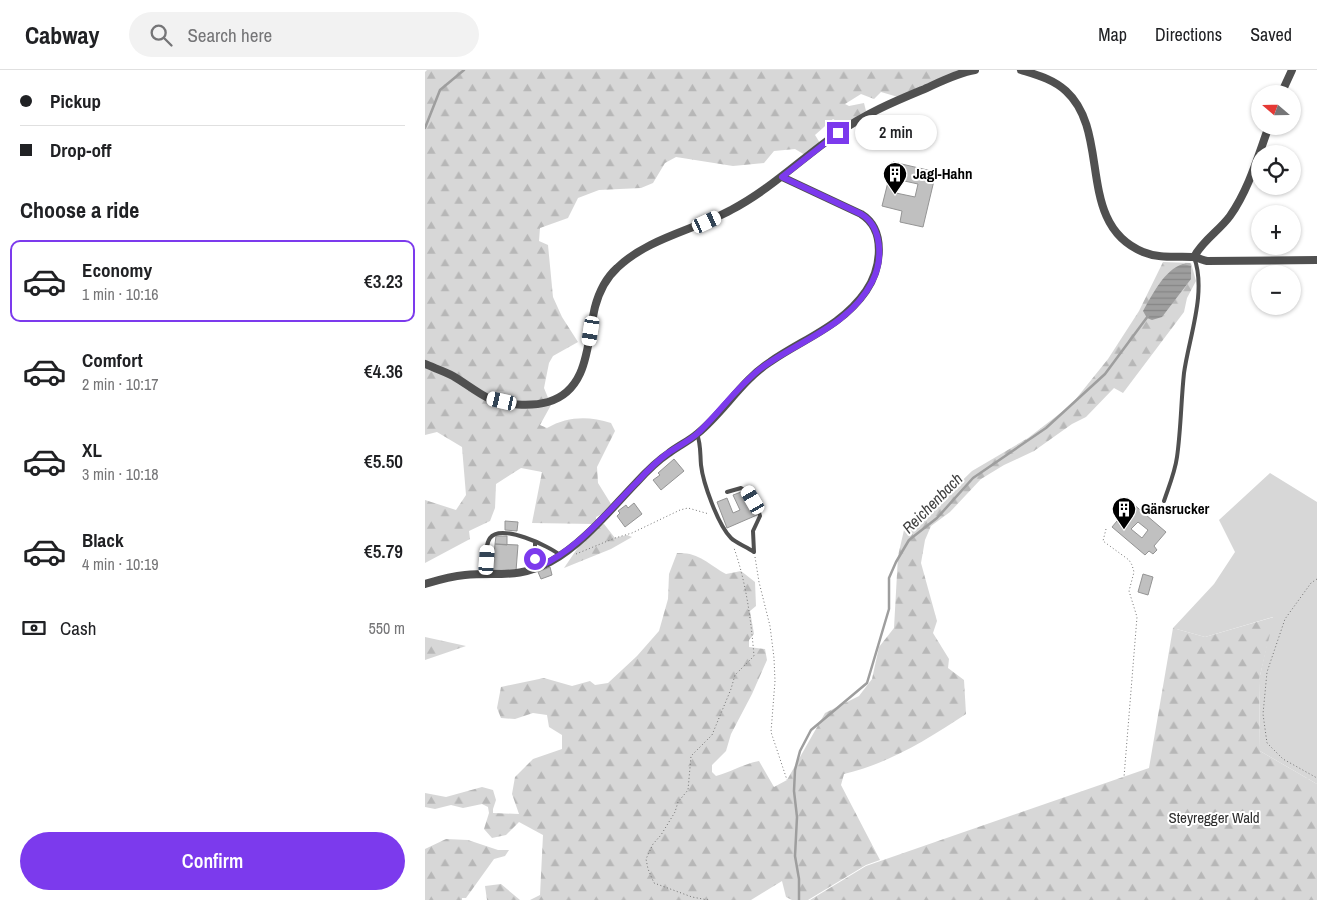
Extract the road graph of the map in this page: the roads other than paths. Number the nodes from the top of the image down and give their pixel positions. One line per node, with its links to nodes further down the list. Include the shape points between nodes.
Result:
1 (975, 70): 6 (street, via 861,118)
2 (1021, 70): 7 (street, via 1054,82 1077,104 1089,135 1102,203 1118,233 1143,252 1156,256)
3 (1292, 70): 4 (street)
4 (1285, 85)
5 (1266, 135): 7 (street, via 1237,205)
6 (782, 177): 9 (street, via 731,210 627,258 607,280 597,300 583,369 573,385 559,397 549,402 514,404 490,398); 10 (street, via 867,218 873,225 879,247 876,271 865,292 841,318 756,372)
7 (1194, 257): 8 (street, via 1207,261); 12 (lane, via 1199,269 1198,294 1182,392 1175,470)
8 (1317, 260)
9 (425, 364)
10 (697, 434): 11 (lane, via 705,481 719,518 731,538 754,552 753,531 760,516 758,510 747,491 741,488); 14 (street, via 650,469 605,516)
11 (727, 492)
12 (1164, 500)
13 (535, 542): 14 (lane); 15 (lane); 16 (lane, via 519,535 495,534 489,539)
14 (560, 555): 15 (street)
15 (538, 567): 16 (street, via 521,574)
16 (486, 574): 17 (street, via 447,577)
17 (425, 584)

